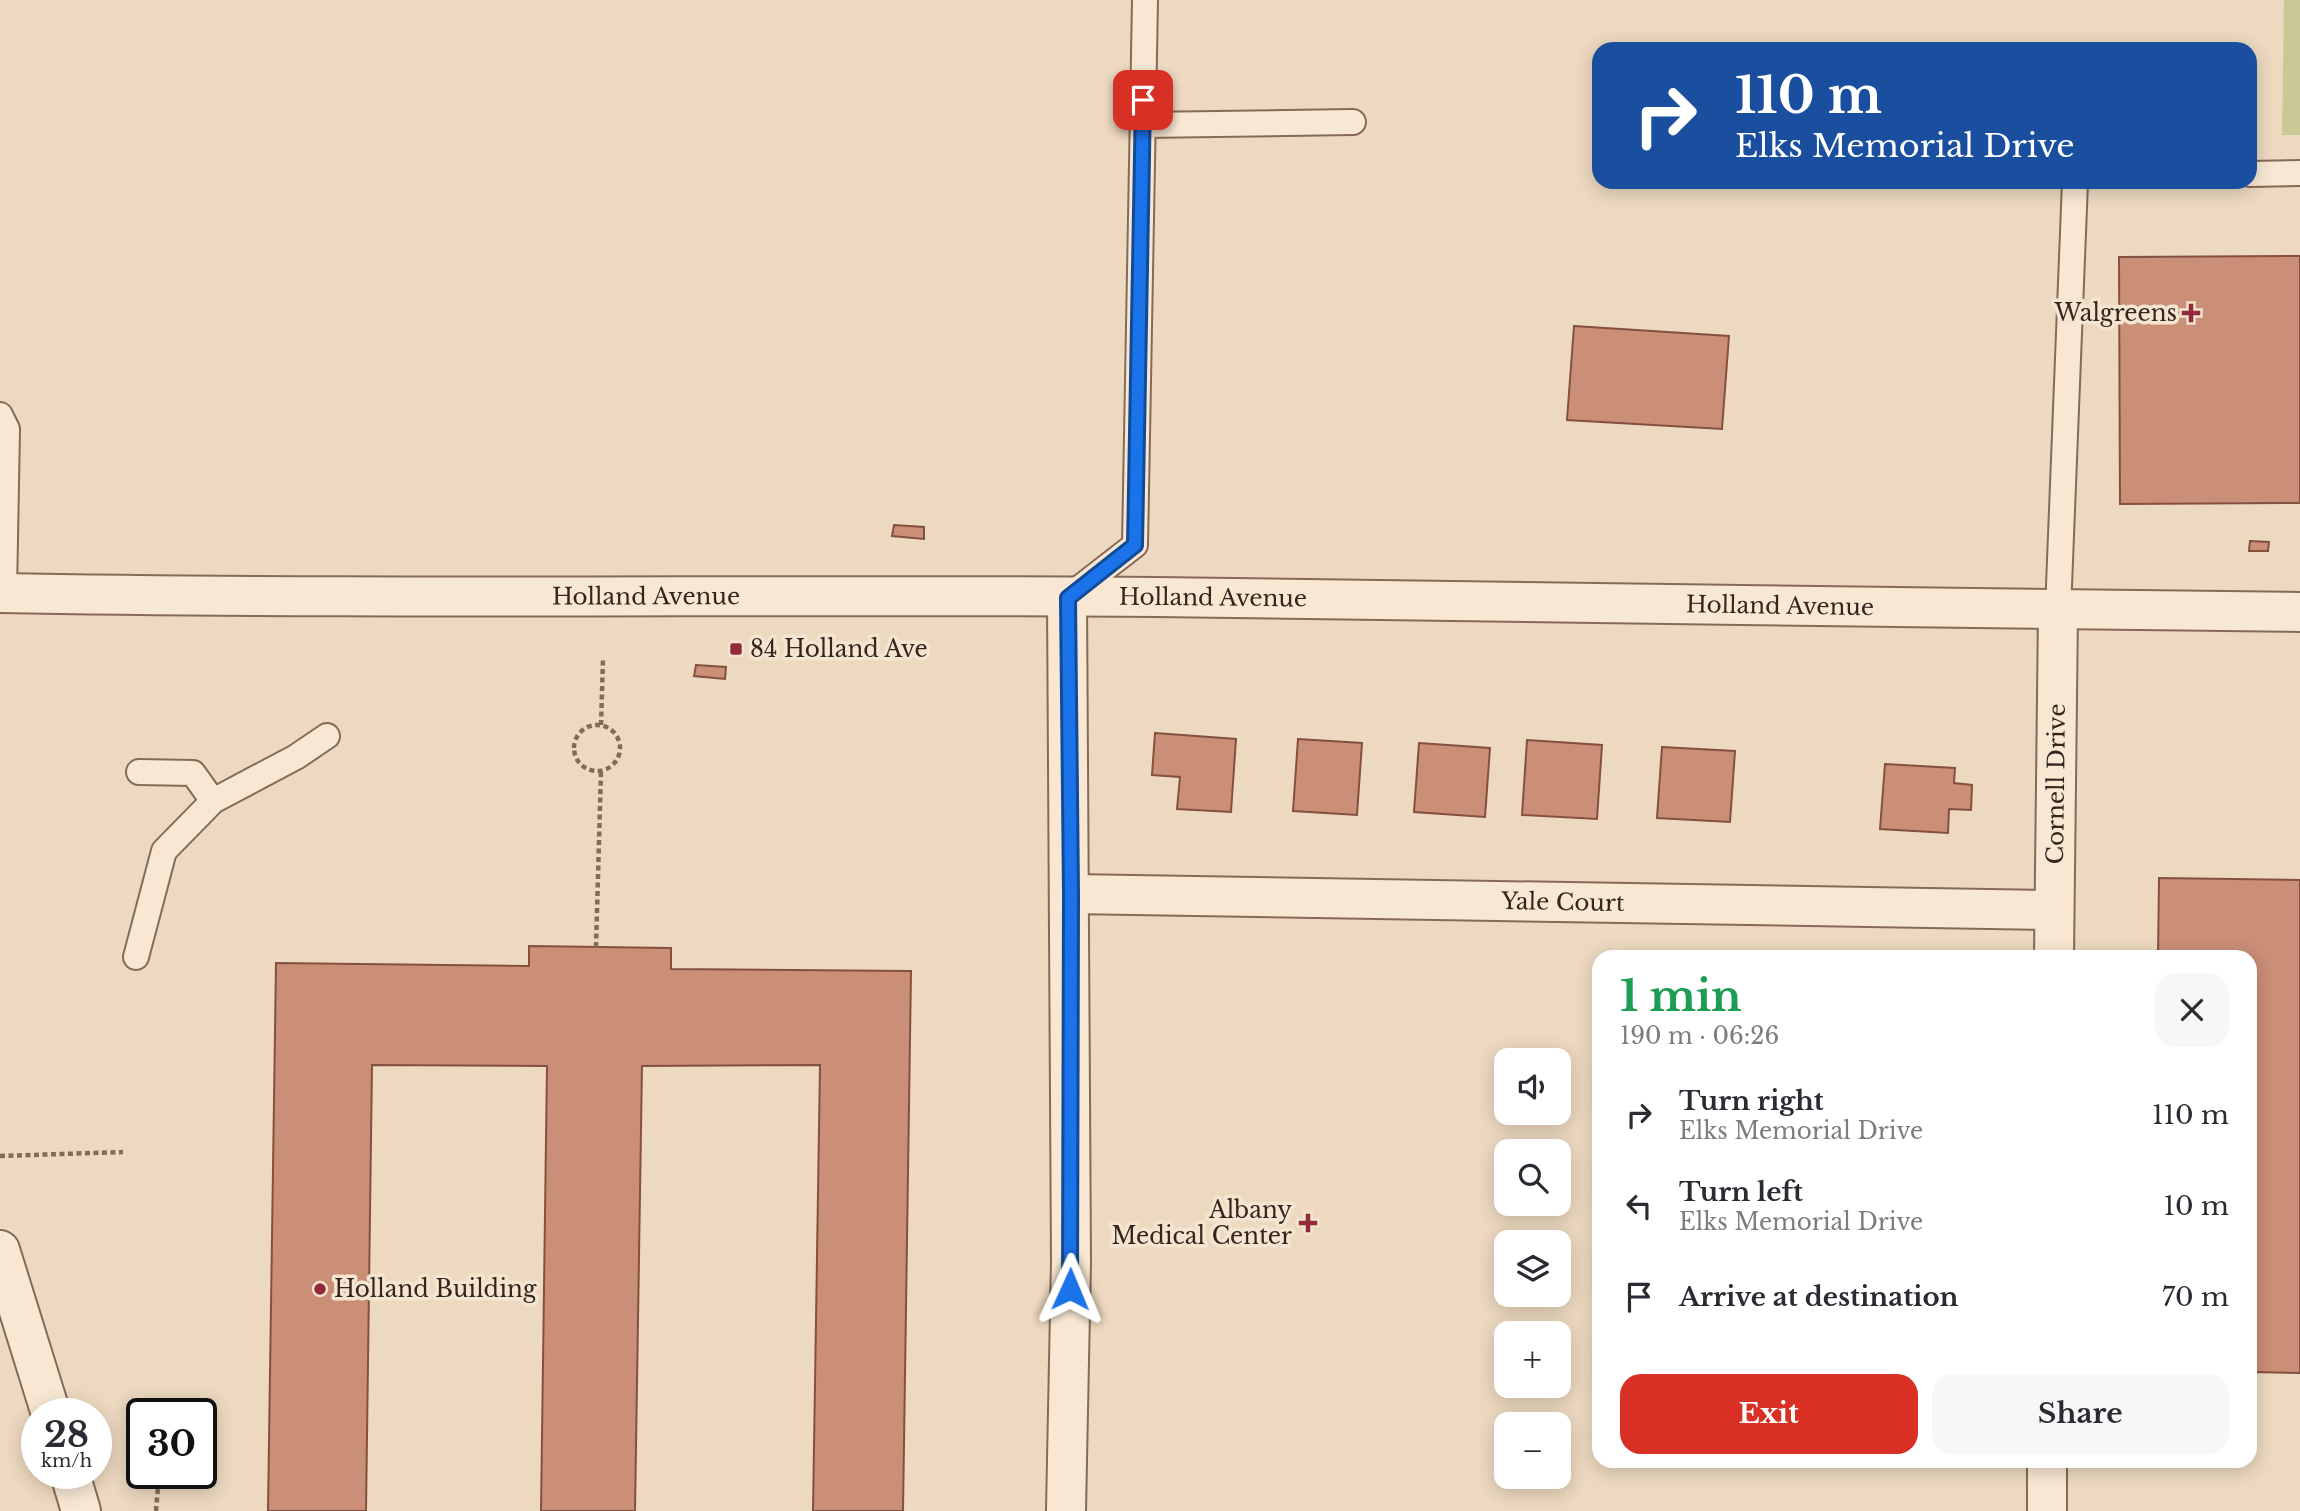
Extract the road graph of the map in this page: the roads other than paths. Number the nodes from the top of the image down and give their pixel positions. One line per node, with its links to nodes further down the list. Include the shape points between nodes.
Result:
1 (1145, 0): 3 (lane)
2 (1353, 122): 3 (lane)
3 (1142, 125): 9 (lane, via 1135,545)
4 (2300, 173): 5 (lane)
5 (2257, 174)
6 (2075, 189): 10 (lane)
7 (0, 415): 8 (lane, via 7,429)
8 (2, 593): 9 (street, Holland Avenue)
9 (1068, 598): 10 (street, Holland Avenue); 15 (street)
10 (2057, 611): 11 (street, Holland Avenue); 16 (street, Cornell Drive)
11 (2300, 612)
12 (327, 736): 14 (lane)
13 (139, 772): 14 (lane, via 193,773)
14 (213, 801): 18 (lane, via 164,851)
15 (1071, 894): 16 (street, Yale Court); 24 (street)
16 (2054, 910): 17 (street, Cornell Drive)
17 (2054, 950)
18 (136, 957)
19 (0, 1250): 20 (street)
20 (46, 1398)
21 (2047, 1468): 25 (street)
22 (74, 1489): 23 (street)
23 (81, 1511)
24 (1066, 1511)
25 (2047, 1511)

